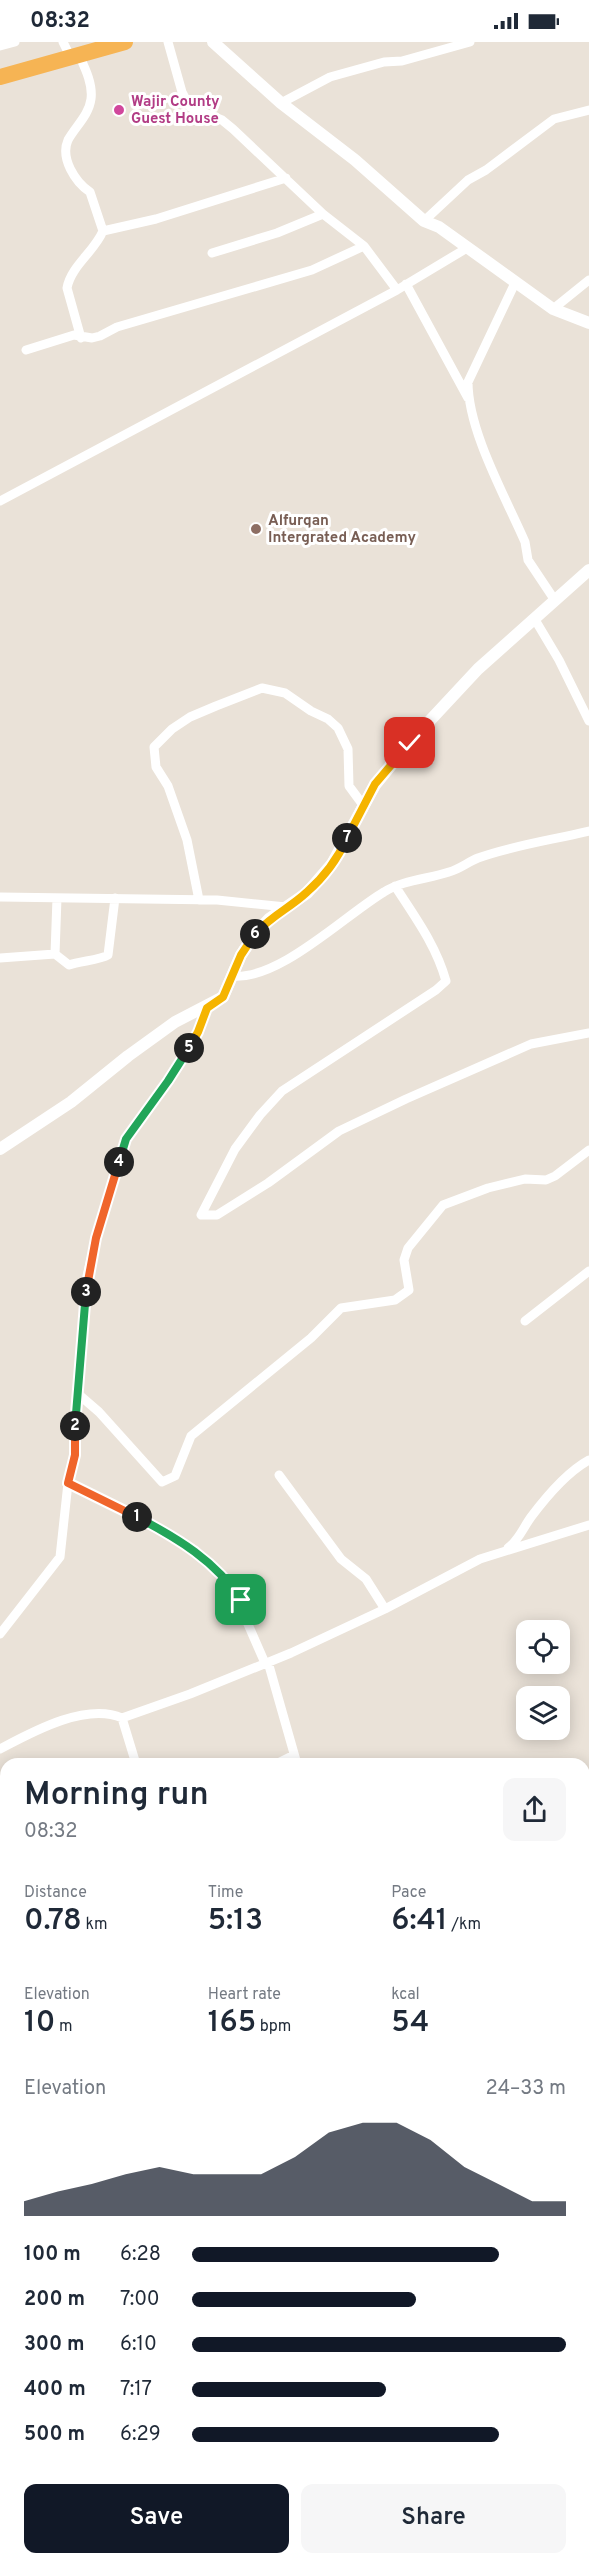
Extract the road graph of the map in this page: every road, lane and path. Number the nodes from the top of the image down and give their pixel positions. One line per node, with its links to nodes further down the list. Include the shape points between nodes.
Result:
1 (15, 42): 7 (street)
2 (63, 42): 8 (street)
3 (125, 42): 8 (highway)
4 (168, 42): 12 (street, via 190,107 222,120)
5 (213, 42): 10 (street)
6 (470, 42): 10 (street, via 330,77)
7 (0, 46)
8 (75, 56): 9 (highway); 15 (street, via 88,74 91,100 67,142 68,166 90,192)
9 (0, 77)
10 (281, 103): 14 (street, via 356,160)
11 (589, 110): 14 (street, via 554,119 468,180)
12 (286, 178): 13 (street); 15 (street, via 156,219)
13 (323, 214): 16 (street); 18 (street, via 278,233)
14 (424, 221): 17 (street)
15 (103, 231): 25 (street, via 68,282)
16 (364, 246): 22 (street); 25 (street, via 312,270 117,327 100,336)
17 (467, 248): 20 (street); 21 (street)
18 (212, 253)
19 (589, 280): 23 (street)
20 (515, 283): 23 (street); 27 (street, via 468,382)
21 (406, 284): 22 (street); 27 (street)
22 (397, 290): 28 (street)
23 (553, 309): 24 (street)
24 (589, 323)
25 (81, 338): 26 (street, via 74,335)
26 (26, 350)
27 (468, 398): 30 (street, via 476,427 525,542 528,560)
28 (0, 501)
29 (589, 570): 30 (street)
30 (554, 599): 31 (street)
31 (534, 618): 32 (street); 33 (street, via 477,669 429,721 375,784)
32 (589, 721)
33 (363, 805): 39 (street, via 349,786 348,749 338,728 285,693 262,688 190,717 154,747 156,767 168,786 188,840); 40 (street, via 332,864 307,893)
34 (589, 831): 35 (street, via 515,847 452,871)
35 (395, 886): 43 (street, via 293,954 258,973); 45 (street, via 440,960 446,981 282,1091 235,1149 201,1215 217,1215 339,1131 406,1099 531,1044)
36 (0, 897): 37 (street)
37 (57, 898): 38 (street); 41 (street)
38 (115, 898): 39 (street); 41 (street, via 106,957 69,965)
39 (199, 900): 40 (street)
40 (286, 907): 43 (street, via 255,934)
41 (55, 954): 42 (street)
42 (0, 958)
43 (231, 976): 44 (street, via 223,997)
44 (207, 1008): 46 (street, via 175,1022 70,1102); 50 (street, via 168,1081 126,1139 87,1276)
45 (589, 1033)
46 (0, 1149)
47 (589, 1150): 50 (street, via 546,1180 525,1179 488,1188 443,1206 408,1248 404,1260 409,1290 394,1300 341,1308 311,1338 191,1436 175,1476 162,1482)
48 (589, 1271): 49 (street)
49 (525, 1321)
50 (77, 1393): 53 (street, via 75,1455)
51 (589, 1460): 55 (street, via 577,1467 532,1516 515,1542)
52 (279, 1475): 56 (street, via 341,1559 366,1579)
53 (68, 1483): 57 (street, via 60,1557); 58 (street, via 195,1550 241,1600)
54 (589, 1525): 55 (street)
55 (501, 1552): 56 (street, via 445,1576)
56 (385, 1609): 58 (street)
57 (0, 1634)
58 (267, 1662): 59 (street); 62 (street)
59 (123, 1718): 60 (street, via 112,1714 75,1717); 61 (street)
60 (0, 1749)
61 (133, 1758)
62 (294, 1758)

